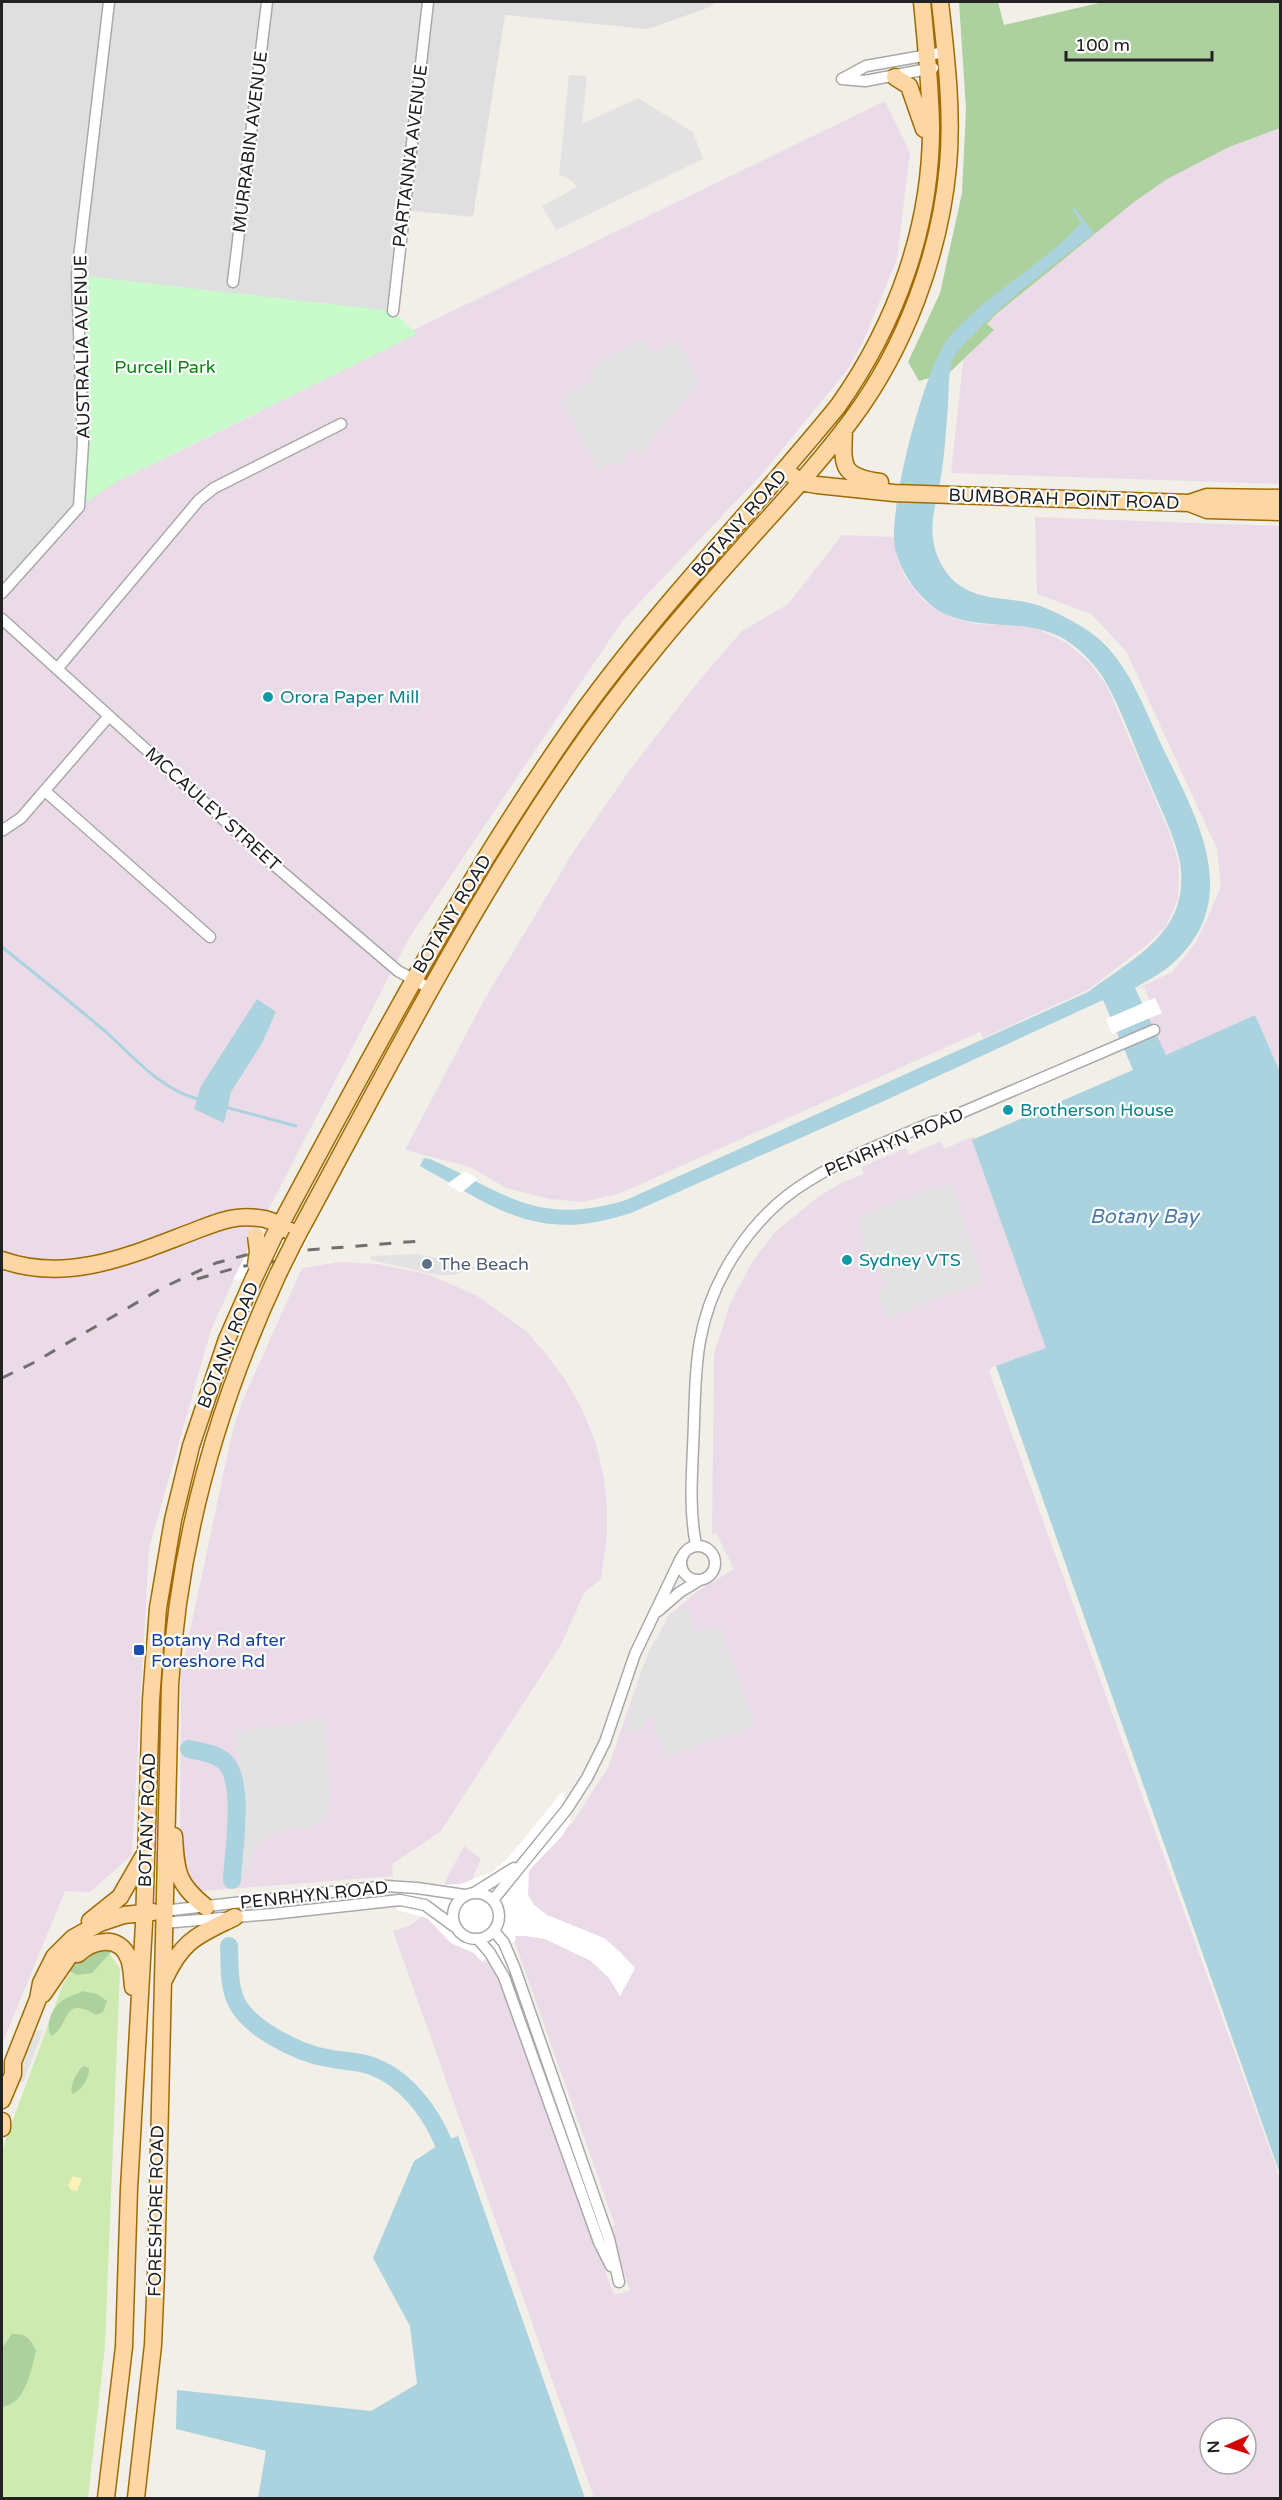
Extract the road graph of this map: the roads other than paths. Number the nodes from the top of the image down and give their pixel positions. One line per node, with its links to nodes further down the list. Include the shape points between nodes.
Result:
1 (109, 2): 20 (street, AUSTRALIA AVENUE, via 77,275 83,443 79,507)
2 (267, 2): 10 (street, MURRABIN AVENUE)
3 (428, 2): 11 (street, PARTANNA AVENUE)
4 (922, 2): 7 (main road, BOTANY ROAD)
5 (940, 2): 6 (main road, BOTANY ROAD)
6 (945, 54): 7 (street); 7 (street, via 944,61); 13 (main road, BOTANY ROAD, via 948,167 928,267 893,353)
7 (927, 62): 8 (street); 8 (street, via 866,66 842,79); 9 (main road, BOTANY ROAD)
8 (895, 77): 9 (main road, via 909,86 913,94)
9 (929, 153): 14 (main road, BOTANY ROAD, via 915,248 888,322 852,386)
10 (233, 282)
11 (393, 311)
12 (341, 424): 22 (street, via 214,488 200,500)
13 (844, 429): 15 (main road, BOTANY ROAD); 16 (main road, BUMBORAH POINT ROAD, via 842,456 847,469 861,478)
14 (786, 469): 15 (main road); 27 (main road, BOTANY ROAD, via 669,602 576,722 515,809)
15 (800, 482): 16 (main road, BUMBORAH POINT ROAD); 28 (main road, BOTANY ROAD, via 657,646 575,753 489,885)
16 (895, 488): 18 (main road, BUMBORAH POINT ROAD, via 939,495)
17 (1281, 498): 18 (main road, BUMBORAH POINT ROAD, via 1207,497)
18 (1189, 503): 19 (main road, BUMBORAH POINT ROAD, via 1207,510)
19 (1281, 512)
20 (2, 593)
21 (2, 619): 22 (street, MCCAULEY STREET)
22 (57, 669): 23 (street, MCCAULEY STREET)
23 (109, 716): 24 (street); 27 (street, MCCAULEY STREET, via 267,859 398,971)
24 (45, 791): 25 (street, via 21,818); 26 (street)
25 (2, 829)
26 (210, 937)
27 (413, 979): 28 (street, MCCAULEY STREET); 31 (main road, BOTANY ROAD)
28 (431, 990): 31 (main road, BOTANY ROAD)
29 (1154, 1030): 34 (street, PENRHYN ROAD, via 831,1168 781,1201 745,1240 715,1290 700,1338 691,1503)
30 (193, 1231): 31 (main road, via 214,1221 238,1217 266,1219); 32 (main road, via 118,1259 80,1268 40,1268); 33 (main road, bridge, via 249,1228 256,1236 258,1251)
31 (289, 1231): 33 (main road, BOTANY ROAD, bridge); 38 (main road, BOTANY ROAD, bridge, via 278,1274 234,1377 198,1496 176,1616)
32 (2, 1260)
33 (254, 1278): 39 (main road, BOTANY ROAD, via 202,1410 173,1520 153,1660)
34 (696, 1545): 35 (street); 36 (street, via 709,1549 715,1560 711,1574)
35 (681, 1558): 36 (street, via 684,1574); 37 (street)
36 (700, 1580): 37 (street)
37 (656, 1613): 40 (street, via 635,1654 605,1742 587,1778)
38 (168, 1766): 43 (main road, via 180,1880); 44 (main road, BOTANY ROAD)
39 (145, 1853): 46 (main road, BOTANY ROAD); 49 (main road, via 120,1897)
40 (522, 1863): 41 (street); 42 (street)
41 (470, 1894): 42 (street, via 484,1894); 43 (street, PENRHYN ROAD, via 386,1886); 47 (street, via 454,1909)
42 (494, 1900): 48 (street, via 499,1914)
43 (206, 1906): 44 (street, PENRHYN ROAD)
44 (163, 1917): 45 (street, PENRHYN ROAD); 46 (main road, BOTANY ROAD); 52 (main road, FORESHORE ROAD)
45 (234, 1917): 47 (street, PENRHYN ROAD, via 400,1899 425,1905); 52 (main road, via 197,1935 182,1948)
46 (144, 1918): 49 (main road, BOTANY ROAD, via 124,1915); 51 (main road, BOTANY ROAD, via 93,1938 72,1952); 54 (main road, FORESHORE ROAD)
47 (455, 1927): 50 (street, via 469,1938)
48 (494, 1931): 50 (street); 50 (street, via 515,1969 609,2239 619,2282 599,2242 504,1977)
49 (73, 1938): 53 (main road, BOTANY ROAD, via 46,1969)
50 (478, 1939)
51 (61, 1968): 53 (main road, BOTANY ROAD); 54 (main road, via 94,1942 114,1943 128,1956)
52 (162, 1985): 61 (main road, FORESHORE ROAD, via 153,2344)
53 (38, 1999): 55 (main road, BOTANY ROAD)
54 (138, 2022): 60 (main road, FORESHORE ROAD, via 124,2347)
55 (13, 2062): 56 (main road, BOTANY ROAD); 57 (main road, BOTANY ROAD, via 13,2074)
56 (2, 2077)
57 (2, 2100)
58 (2, 2121): 59 (main road)
59 (2, 2128)
60 (106, 2499)
61 (136, 2499)

